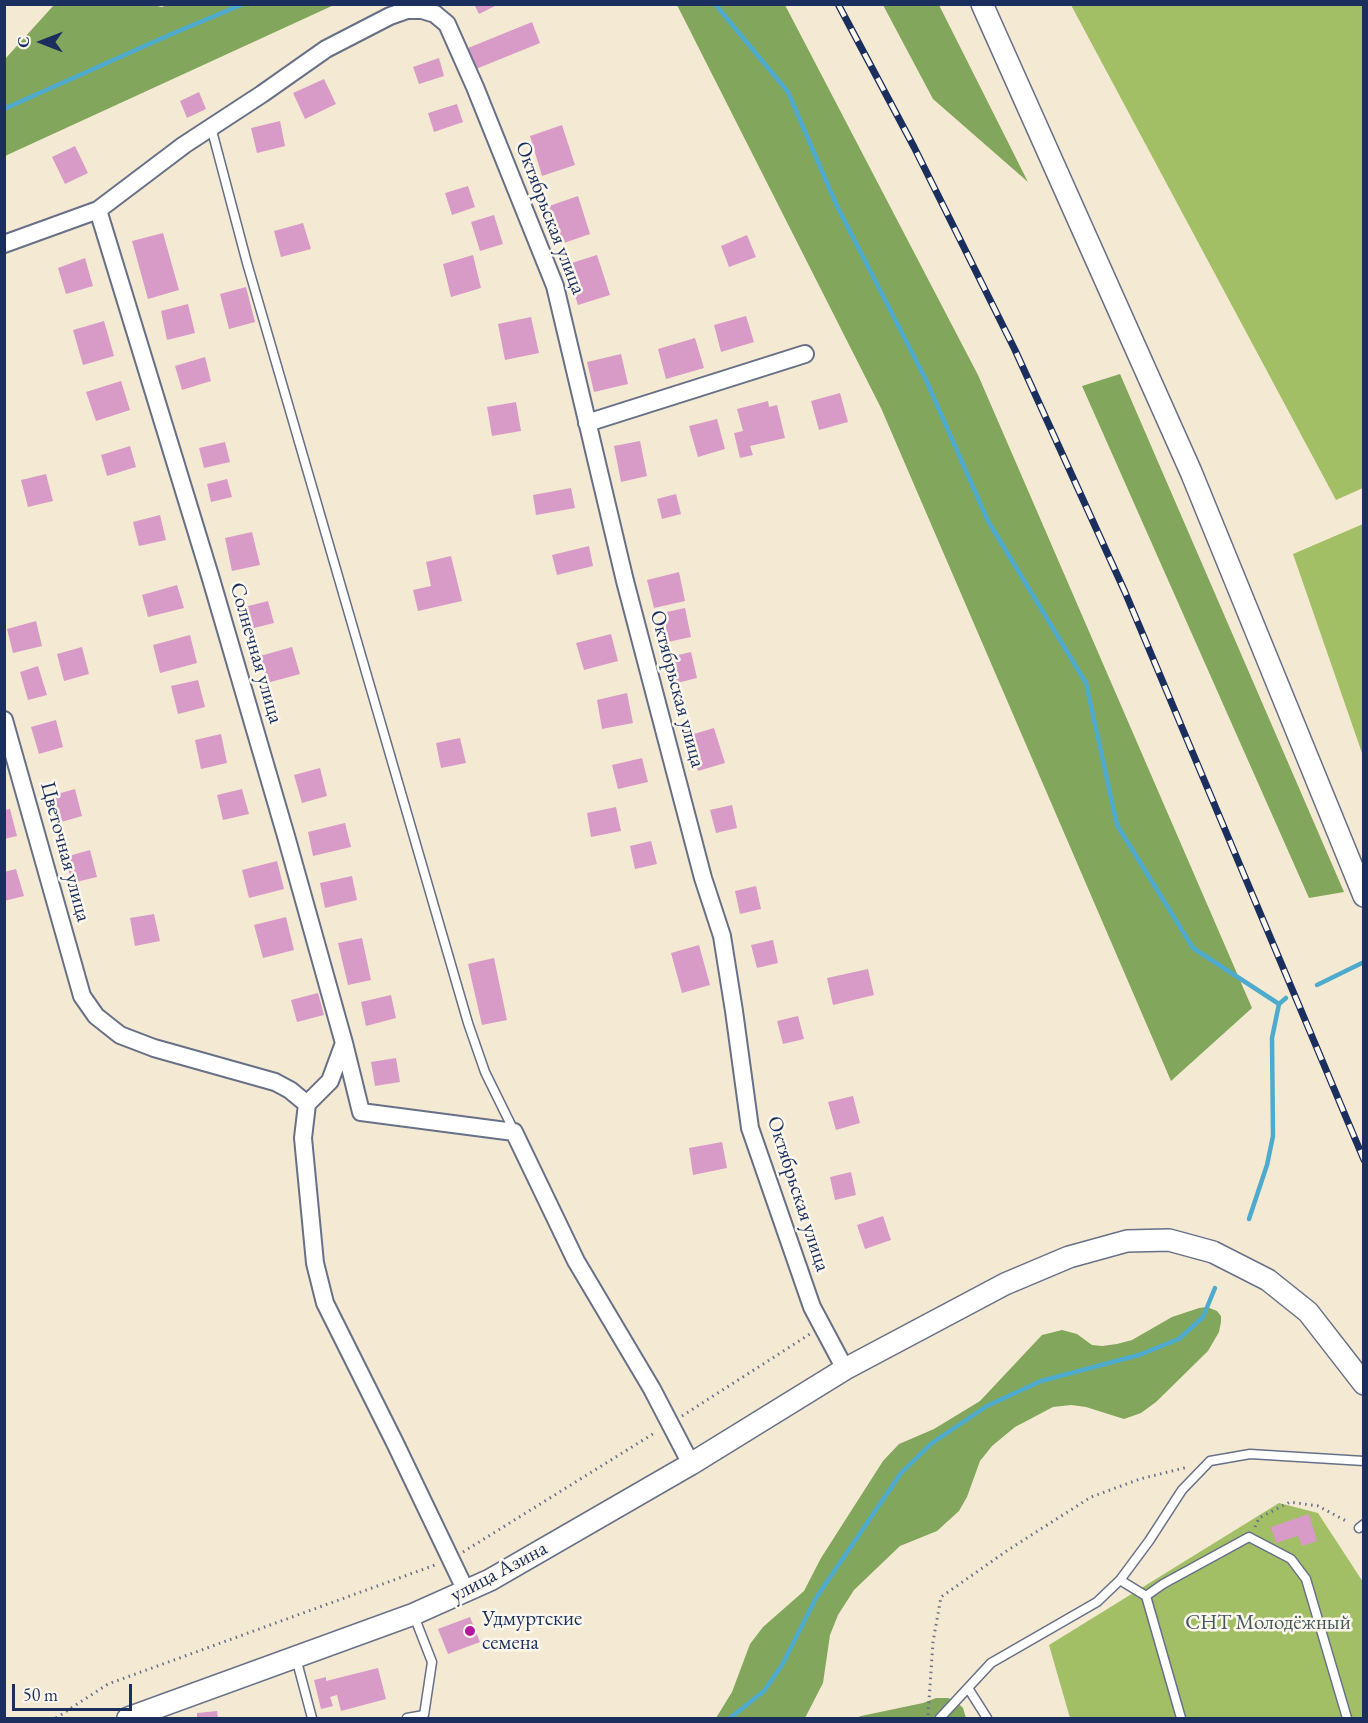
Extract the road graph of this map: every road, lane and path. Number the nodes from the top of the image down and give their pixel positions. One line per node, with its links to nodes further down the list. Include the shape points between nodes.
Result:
1 (982, 4): 8 (street, via 1191,472)
2 (212, 127): 3 (street); 6 (street, Октябрьская улица, via 326,49 390,16 407,10 435,14 447,24 475,87 555,286); 11 (lane, via 468,1023 485,1072)
3 (98, 210): 4 (street); 9 (street, Солнечная улица, via 214,591)
4 (4, 244)
5 (805, 354): 6 (street)
6 (587, 423): 12 (street, Октябрьская улица, via 691,832 722,936 750,1128 812,1307)
7 (4, 720): 10 (street, Цветочная улица, via 82,996 96,1016 120,1035 274,1082)
8 (1364, 896)
9 (344, 1044): 10 (street, via 330,1081); 11 (street, Солнечная улица, via 361,1112)
10 (307, 1104): 20 (street, via 303,1138 315,1263 325,1303)
11 (514, 1132): 16 (street, via 576,1261 652,1389)
12 (845, 1369): 13 (street, улица Азина, via 1005,1284 1069,1257 1127,1241 1169,1240 1213,1252 1268,1280 1308,1312); 16 (street, улица Азина)
13 (1364, 1384)
14 (1210, 1461): 15 (lane, via 1250,1454); 19 (lane, via 1182,1490); 28 (path, via 1140,1479 1092,1497 941,1597 933,1642)
15 (1364, 1461)
16 (691, 1464): 20 (street, улица Азина)
17 (1361, 1526): 18 (path, via 1318,1506 1290,1502 1260,1518)
18 (1249, 1537): 21 (lane); 32 (lane, via 1291,1559 1306,1580)
19 (1120, 1580): 21 (lane); 24 (lane, via 1097,1602 991,1663)
20 (466, 1591): 22 (street, улица Азина)
21 (1146, 1596): 31 (lane)
22 (414, 1614): 23 (street, улица Азина); 27 (lane, via 432,1662 424,1715)
23 (296, 1657): 25 (street, улица Азина); 26 (lane)
24 (968, 1688): 29 (lane); 30 (lane)
25 (138, 1716)
26 (312, 1719)
27 (408, 1719)
28 (928, 1719)
29 (940, 1719)
30 (987, 1719)
31 (1181, 1719)
32 (1347, 1719)

